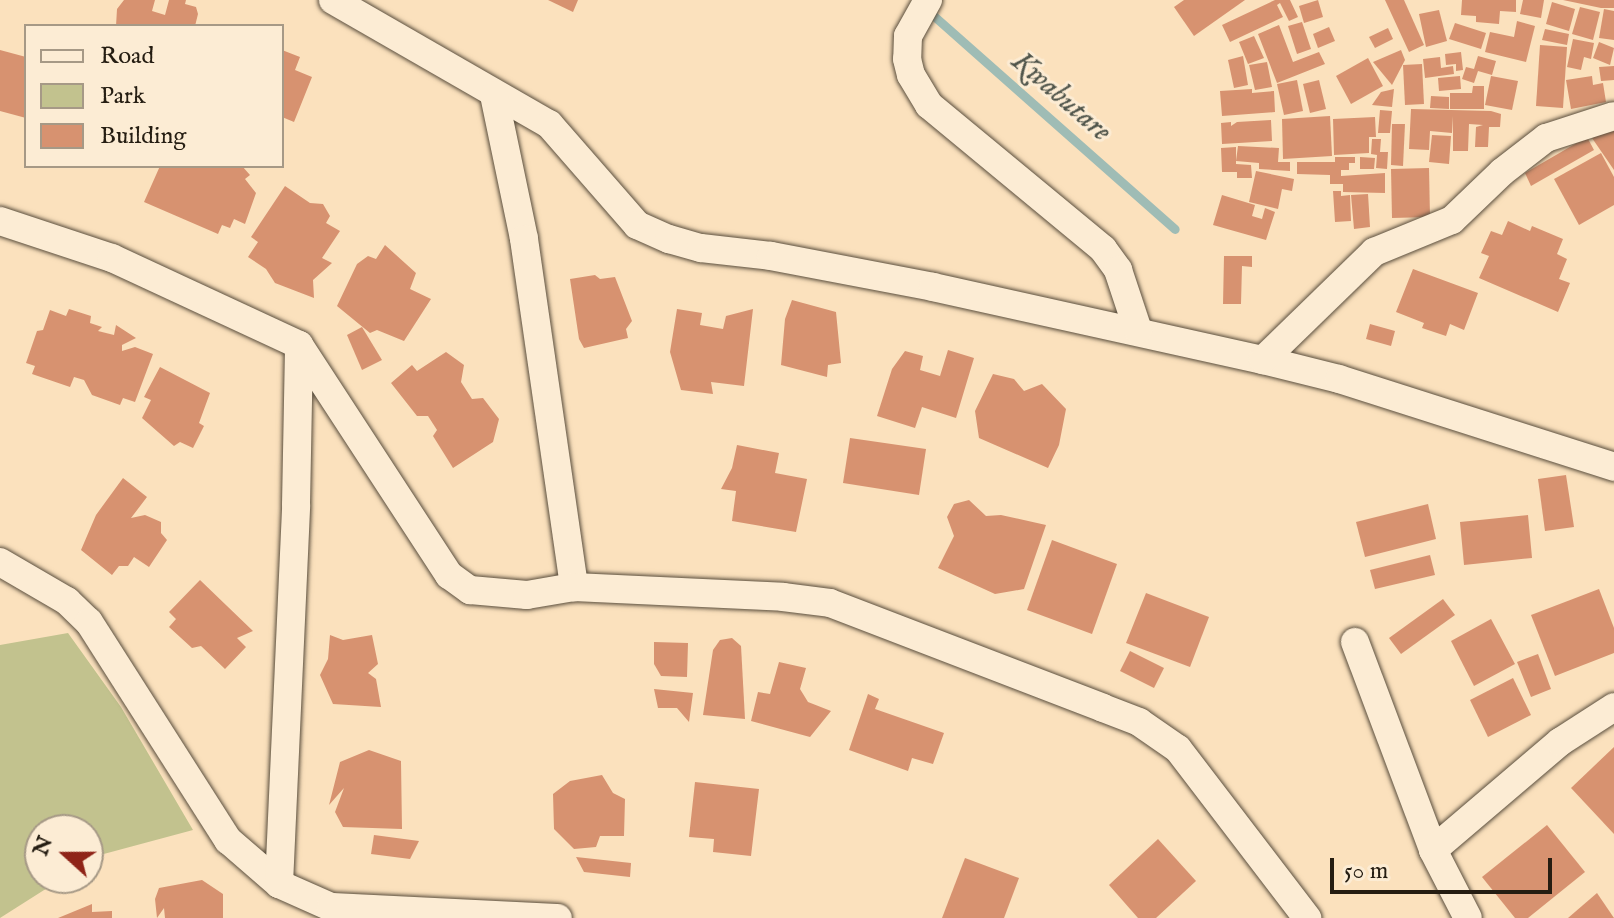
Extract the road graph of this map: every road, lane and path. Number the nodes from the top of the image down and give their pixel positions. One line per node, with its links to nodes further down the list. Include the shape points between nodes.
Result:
1 (333, 0): 3 (street)
2 (928, 0): 6 (street, via 908,36 911,75 929,105 1103,249 1118,270)
3 (494, 95): 6 (street, via 549,124 637,225 669,239); 11 (street, via 524,239)
4 (1614, 116): 8 (street, via 1546,138 1452,220 1374,252)
5 (0, 221): 7 (street, via 112,258)
6 (1138, 330): 8 (street)
7 (299, 345): 11 (street, via 449,575 470,590 527,595); 15 (street)
8 (1263, 360): 9 (street)
9 (1614, 467)
10 (0, 562): 15 (street, via 67,601 89,622 228,840)
11 (574, 587): 17 (street, via 830,603 1139,722 1178,749)
12 (1355, 642): 14 (street)
13 (1614, 707): 14 (street, via 1560,742)
14 (1433, 850): 18 (street)
15 (279, 884): 16 (street, via 331,907)
16 (558, 918)
17 (1307, 918)
18 (1468, 918)

